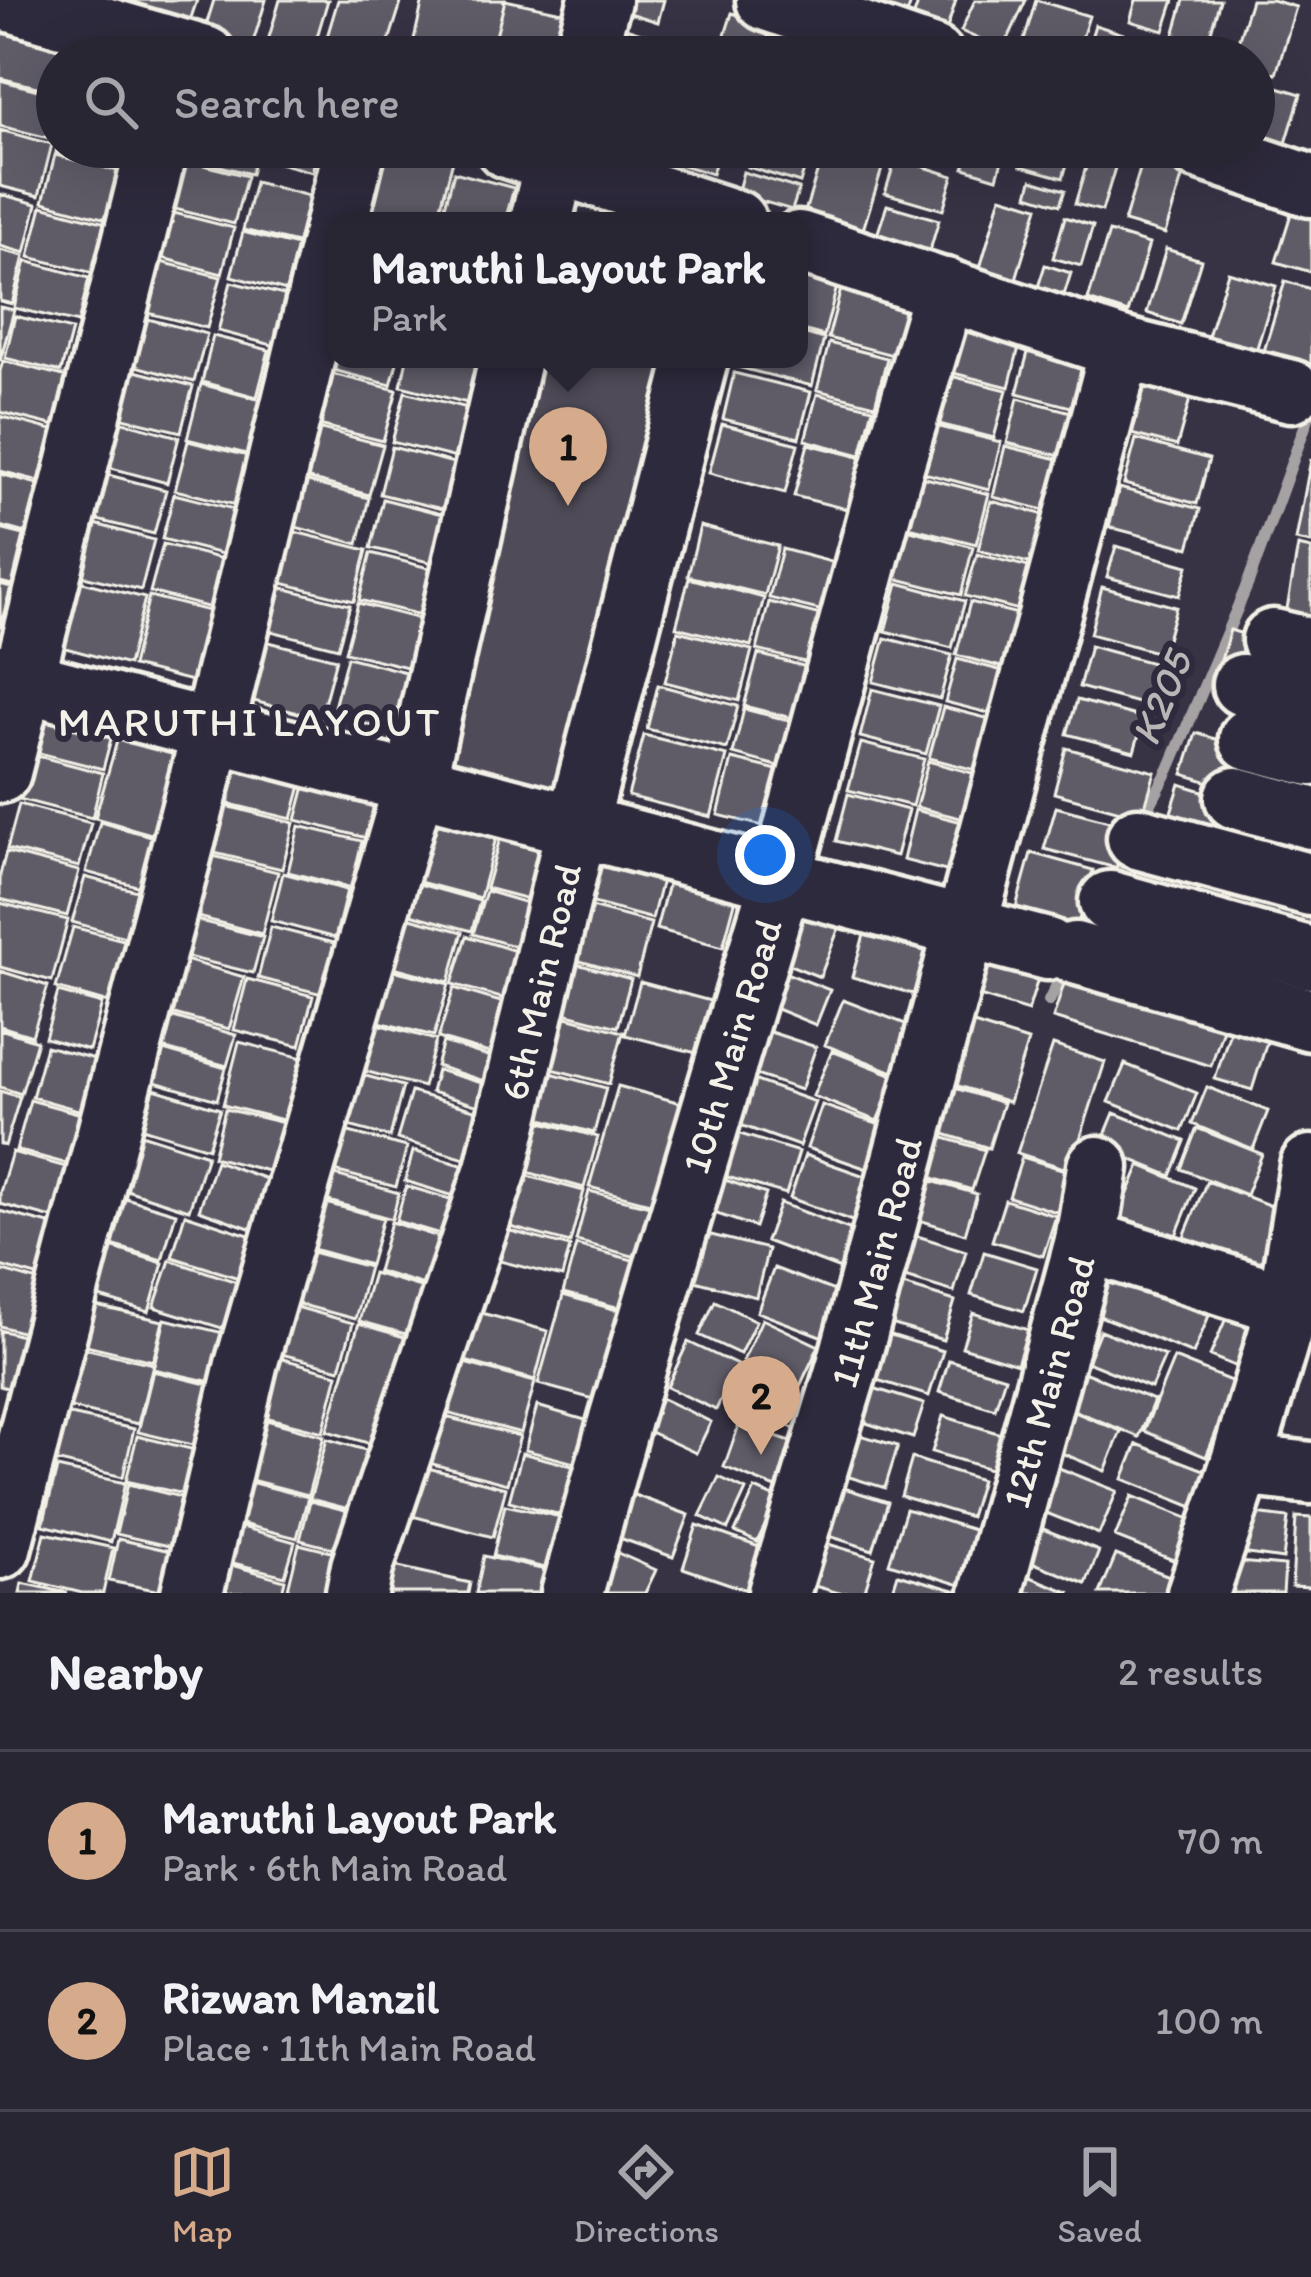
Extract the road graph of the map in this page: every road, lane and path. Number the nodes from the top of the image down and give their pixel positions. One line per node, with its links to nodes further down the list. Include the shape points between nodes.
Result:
1 (7, 0): 4 (street)
2 (600, 0): 5 (street)
3 (767, 0): 6 (street)
4 (126, 36)
5 (590, 36)
6 (872, 36)
7 (151, 168): 23 (street)
8 (350, 168): 13 (street)
9 (540, 168): 14 (street)
10 (585, 168): 15 (street)
11 (1258, 168): 12 (street)
12 (1311, 186)
13 (339, 212)
14 (541, 212)
15 (709, 212)
16 (808, 245): 18 (street)
17 (328, 257): 26 (street)
18 (945, 290): 19 (street); 34 (street, 10th Main Road)
19 (1121, 348): 22 (street); 37 (street, 11th Main Road)
20 (508, 368): 29 (street)
21 (695, 368): 32 (street, 6th Main Road)
22 (1291, 392)
23 (12, 678): 26 (street); 28 (street)
24 (1269, 678): 25 (street); 27 (street)
25 (1311, 702)
26 (212, 730): 29 (street); 46 (street)
27 (1311, 755)
28 (0, 772)
29 (416, 783): 32 (street); 47 (street, via 246,1366)
30 (1236, 798): 31 (street)
31 (1311, 818)
32 (577, 826): 34 (street); 48 (street, 6th Main Road, via 496,1169)
33 (1138, 838): 35 (street)
34 (782, 879): 37 (street); 49 (street, 10th Main Road)
35 (1311, 885)
36 (1110, 902): 38 (street)
37 (966, 927): 39 (street); 50 (street, 11th Main Road)
38 (1311, 958)
39 (1311, 1020)
40 (1311, 1166): 43 (street)
41 (1098, 1167): 42 (street, 12th Main Road)
42 (1086, 1241): 43 (street); 51 (street, 12th Main Road)
43 (1300, 1306): 44 (street)
44 (1241, 1465): 45 (street); 52 (street)
45 (1311, 1473)
46 (0, 1548)
47 (191, 1593)
48 (357, 1593)
49 (572, 1593)
50 (779, 1593)
51 (991, 1593)
52 (1198, 1593)

